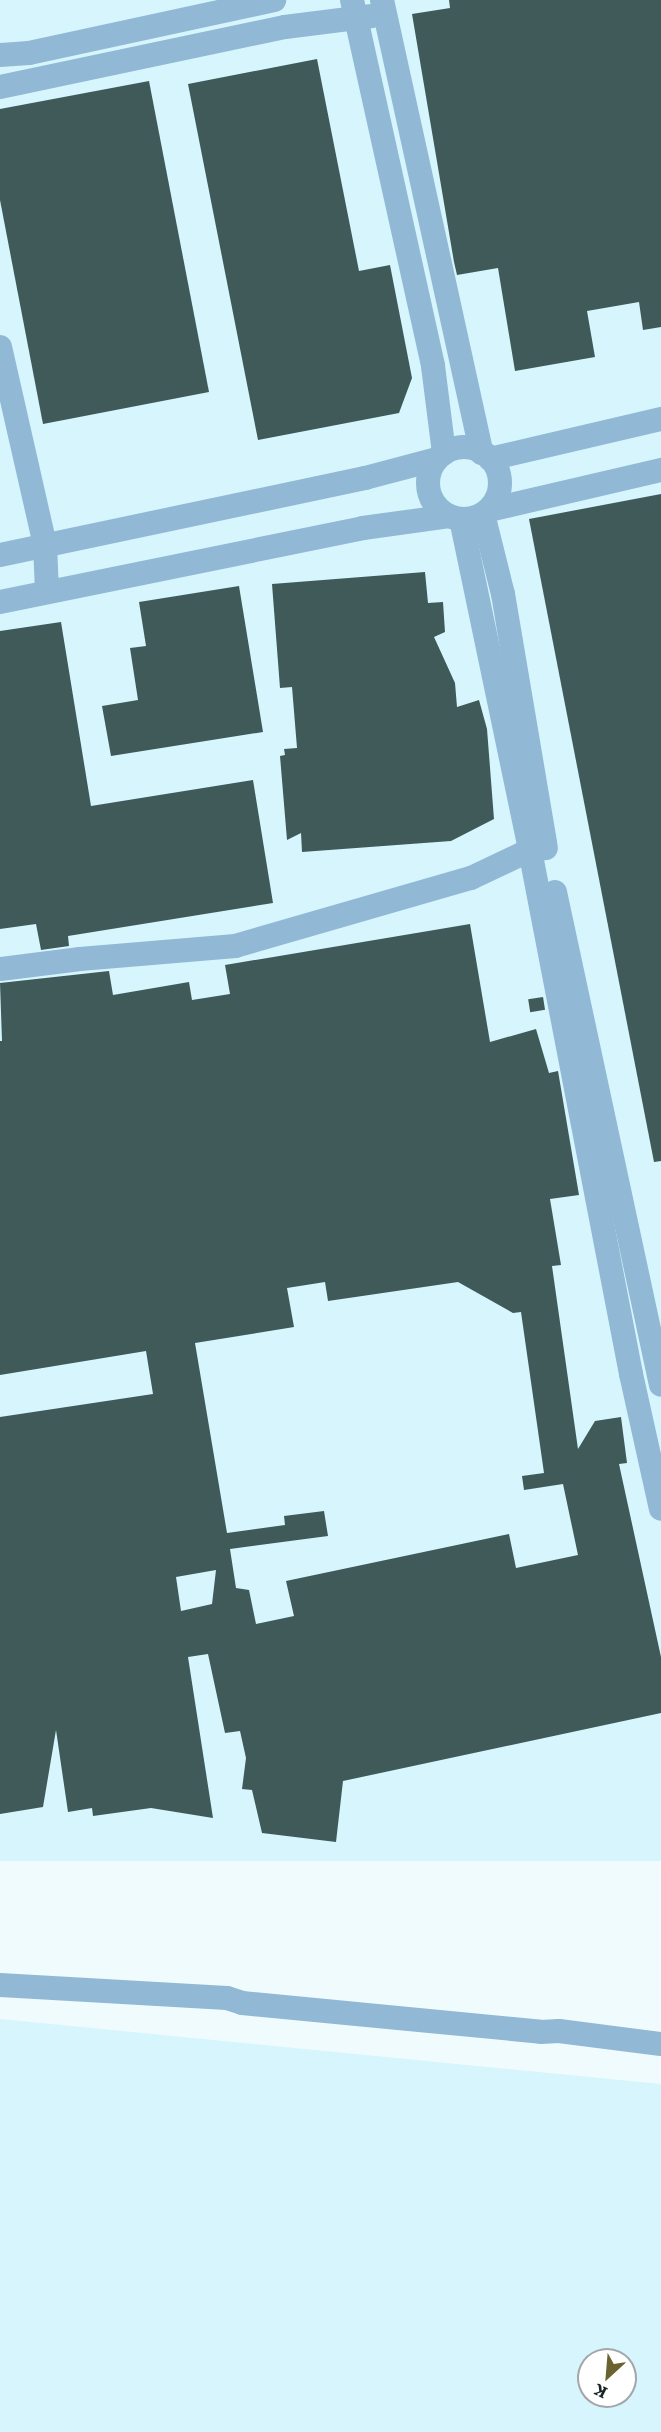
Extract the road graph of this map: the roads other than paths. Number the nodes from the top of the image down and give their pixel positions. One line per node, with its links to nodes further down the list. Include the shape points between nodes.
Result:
1 (274, 0): 4 (street, via 29,53)
2 (383, 7): 3 (street); 9 (street)
3 (354, 10): 5 (street); 8 (street, via 433,366)
4 (0, 55)
5 (0, 87)
6 (0, 347): 12 (street)
7 (661, 419): 9 (street)
8 (441, 456): 9 (street, via 463,448); 11 (street, via 428,479 429,490 439,510); 12 (street, via 365,478)
9 (486, 456): 11 (street, via 496,468 500,490)
10 (661, 470): 11 (street)
11 (470, 515): 14 (street, via 363,528); 16 (street, via 503,594)
12 (45, 545): 13 (street); 14 (street)
13 (0, 555)
14 (47, 591): 15 (street)
15 (0, 602)
16 (538, 849): 17 (street, via 471,878 235,946); 18 (street); 19 (street, via 631,1374)
17 (0, 969)
18 (661, 1385)
19 (661, 1509)
20 (0, 1985): 21 (street, via 227,1998)
21 (661, 2044)

